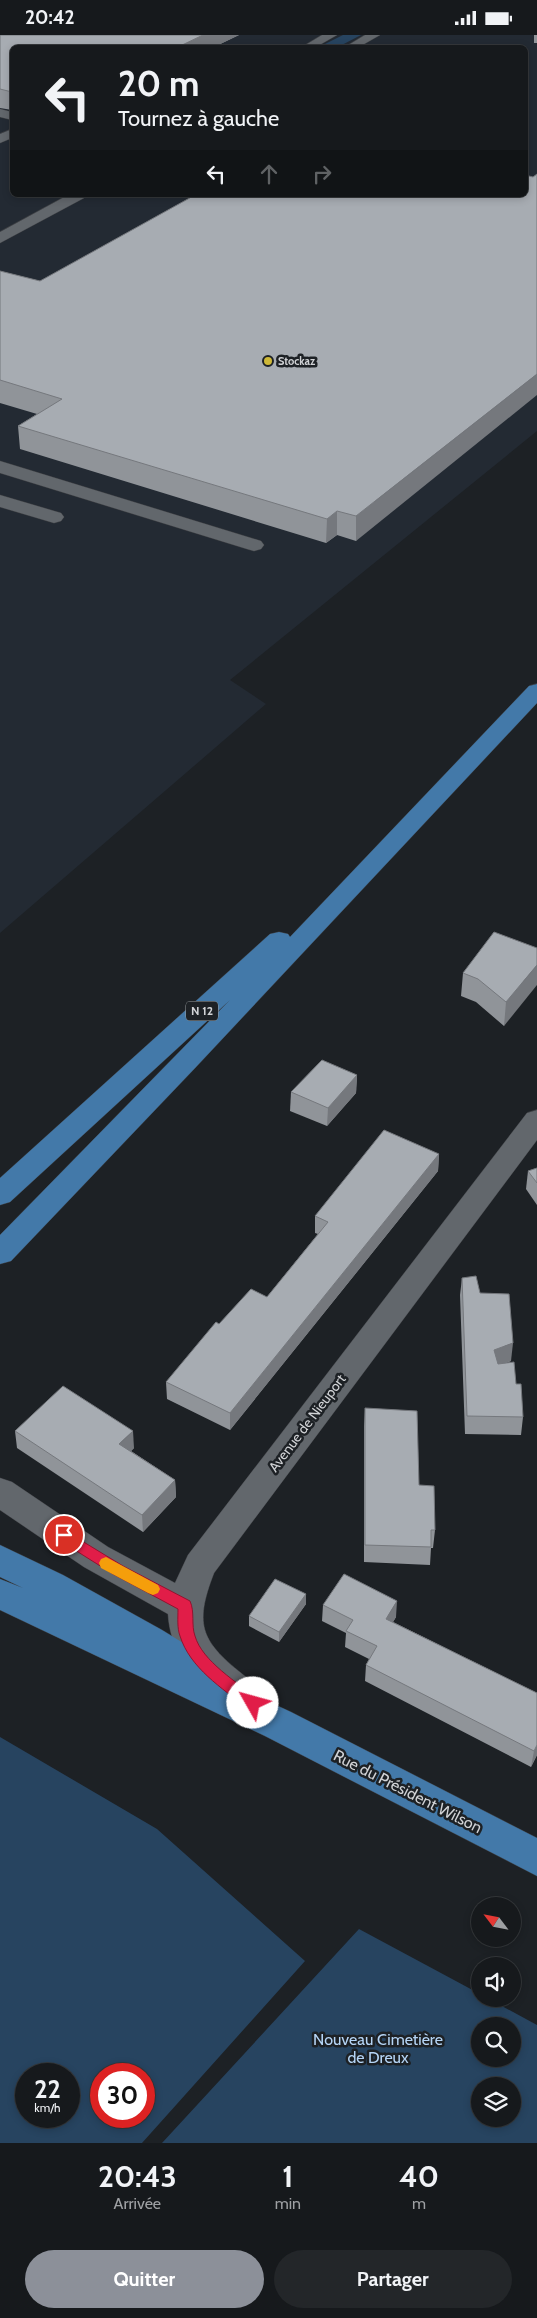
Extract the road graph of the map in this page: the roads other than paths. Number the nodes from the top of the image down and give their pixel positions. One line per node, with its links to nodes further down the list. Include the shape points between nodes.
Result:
1 (331, 35): 3 (street)
2 (374, 35): 4 (street)
3 (312, 45)
4 (355, 45)
5 (75, 197): 6 (street)
6 (0, 237)
7 (0, 467): 10 (street)
8 (0, 501): 9 (street)
9 (54, 517)
10 (254, 545)
11 (537, 691): 12 (main road, N 12)
12 (387, 850): 13 (main road, N 12); 15 (main road, N 12, via 280,939)
13 (140, 1111): 17 (main road, N 12); 18 (main road)
14 (537, 1120): 22 (street, Avenue de Nieuport, via 200,1565 188,1590)
15 (11, 1183): 16 (main road, N 12)
16 (0, 1195)
17 (0, 1253)
18 (0, 1267)
19 (0, 1492): 22 (street, via 96,1557)
20 (0, 1560): 23 (main road, via 143,1635)
21 (0, 1594): 23 (main road)
22 (185, 1606): 23 (street, Avenue de Nieuport, via 186,1634 200,1659)
23 (278, 1724): 24 (main road, Rue du Président Wilson)
24 (537, 1858)

